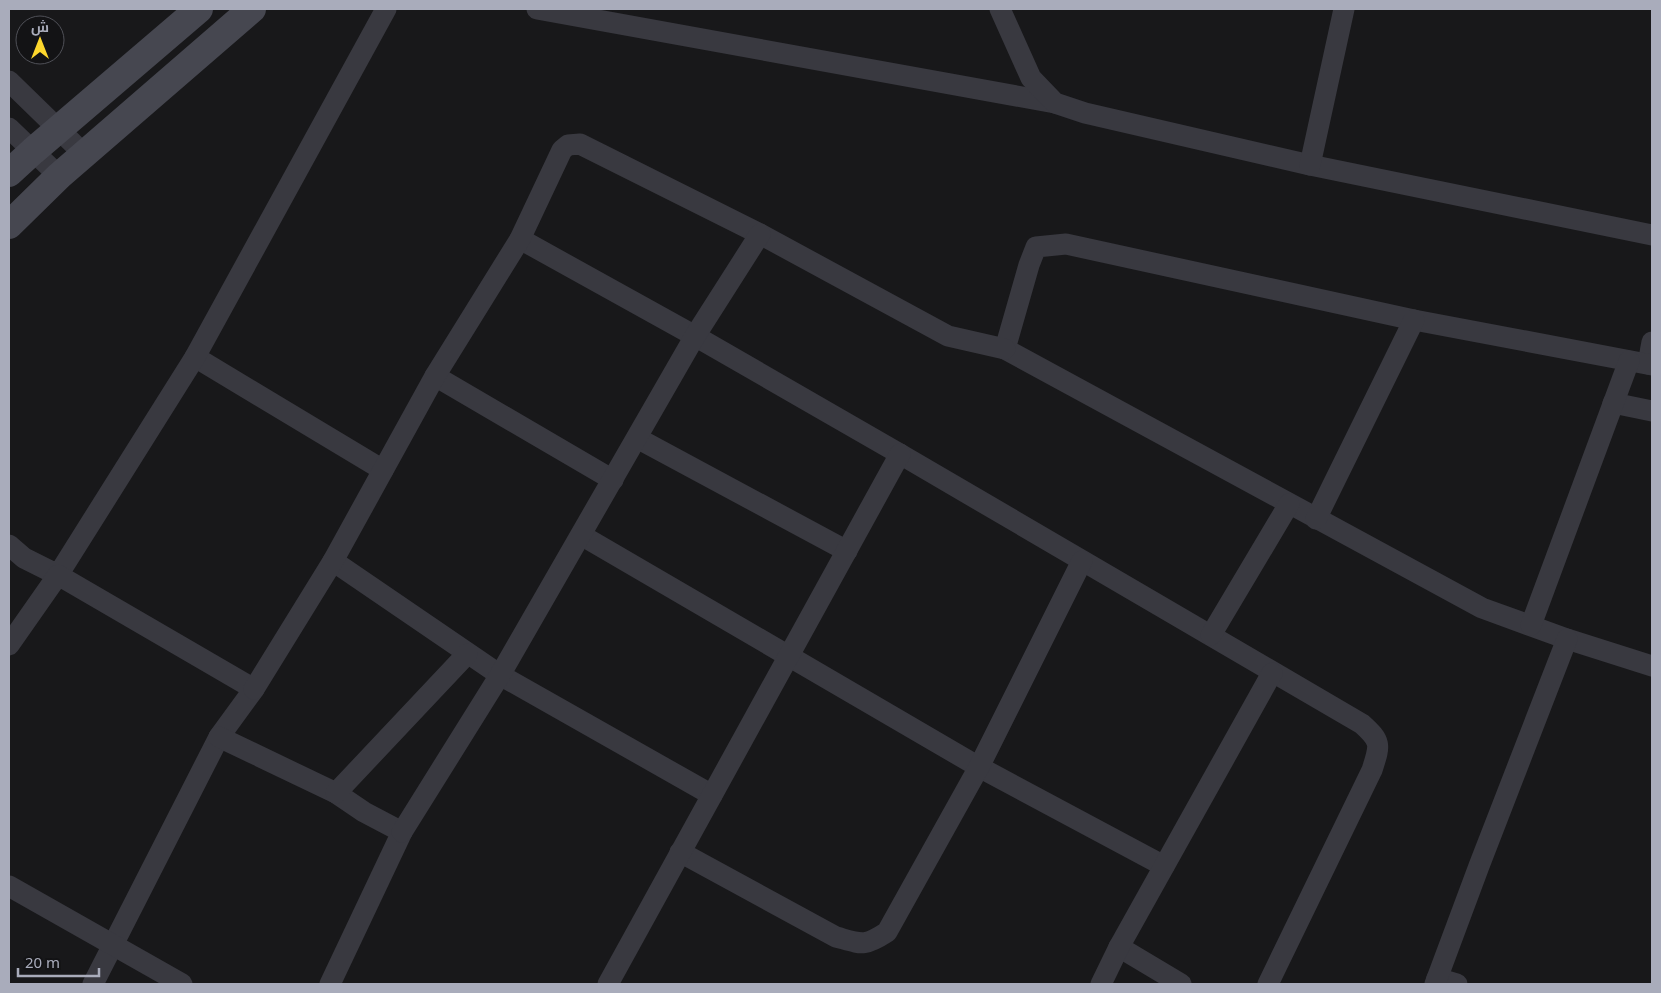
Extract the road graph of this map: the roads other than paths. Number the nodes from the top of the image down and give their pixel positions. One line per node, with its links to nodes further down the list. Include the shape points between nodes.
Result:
1 (252, 9): 12 (street)
2 (386, 9): 24 (street)
3 (537, 9): 8 (street)
4 (1000, 9): 8 (street, via 1031,78)
5 (1344, 9): 13 (street)
6 (190, 12): 10 (street)
7 (9, 81): 10 (street)
8 (1055, 103): 13 (street)
9 (9, 128): 11 (street)
10 (58, 129): 11 (street); 12 (street)
11 (33, 151): 14 (street); 15 (street)
12 (84, 154): 15 (street)
13 (1310, 165): 18 (street)
14 (9, 174)
15 (59, 176): 16 (street)
16 (9, 225)
17 (760, 234): 19 (street, via 580,144 573,144 562,150); 21 (street); 23 (street, via 948,336)
18 (1652, 235)
19 (520, 239): 21 (street); 26 (street)
20 (1414, 320): 23 (street, via 1066,244 1036,247); 25 (street); 34 (street)
21 (695, 336): 29 (street); 30 (street)
22 (1652, 342): 25 (street)
23 (1006, 350): 33 (street)
24 (195, 357): 31 (street); 40 (street)
25 (1643, 363): 27 (street)
26 (435, 376): 31 (street); 32 (street)
27 (1613, 403): 28 (street); 41 (street)
28 (1652, 411)
29 (637, 438): 32 (street); 37 (street)
30 (900, 454): 37 (street); 38 (street)
31 (383, 470): 39 (street)
32 (613, 480): 35 (street)
33 (1289, 504): 34 (street); 42 (street)
34 (1316, 519): 41 (street, via 1482,608)
35 (581, 535): 46 (street); 49 (street)
36 (9, 545): 40 (street, via 24,558)
37 (847, 551): 46 (street)
38 (1082, 560): 42 (street); 52 (street)
39 (333, 562): 45 (street); 50 (street)
40 (58, 575): 44 (street); 50 (street)
41 (1531, 625): 43 (street)
42 (1211, 635): 48 (street)
43 (1567, 639): 47 (street); 61 (street)
44 (9, 645)
45 (468, 654): 49 (street); 53 (street)
46 (789, 656): 52 (street); 54 (street)
47 (1652, 666)
48 (1272, 673): 57 (street); 68 (street, via 1362,724 1375,735 1378,749 1372,770)
49 (500, 675): 54 (street); 55 (street)
50 (254, 689): 51 (street)
51 (218, 737): 53 (street); 59 (street)
52 (979, 767): 56 (street, via 887,932 871,942 860,944 836,937); 57 (street)
53 (336, 793): 55 (street)
54 (712, 795): 56 (street)
55 (402, 832): 64 (street)
56 (680, 852): 65 (street)
57 (1164, 866): 60 (street)
58 (9, 886): 59 (street)
59 (114, 946): 62 (street); 63 (street)
60 (1119, 947): 66 (street); 67 (street)
61 (1443, 982)
62 (93, 984)
63 (182, 984)
64 (330, 984)
65 (608, 984)
66 (1101, 984)
67 (1181, 984)
68 (1268, 984)

